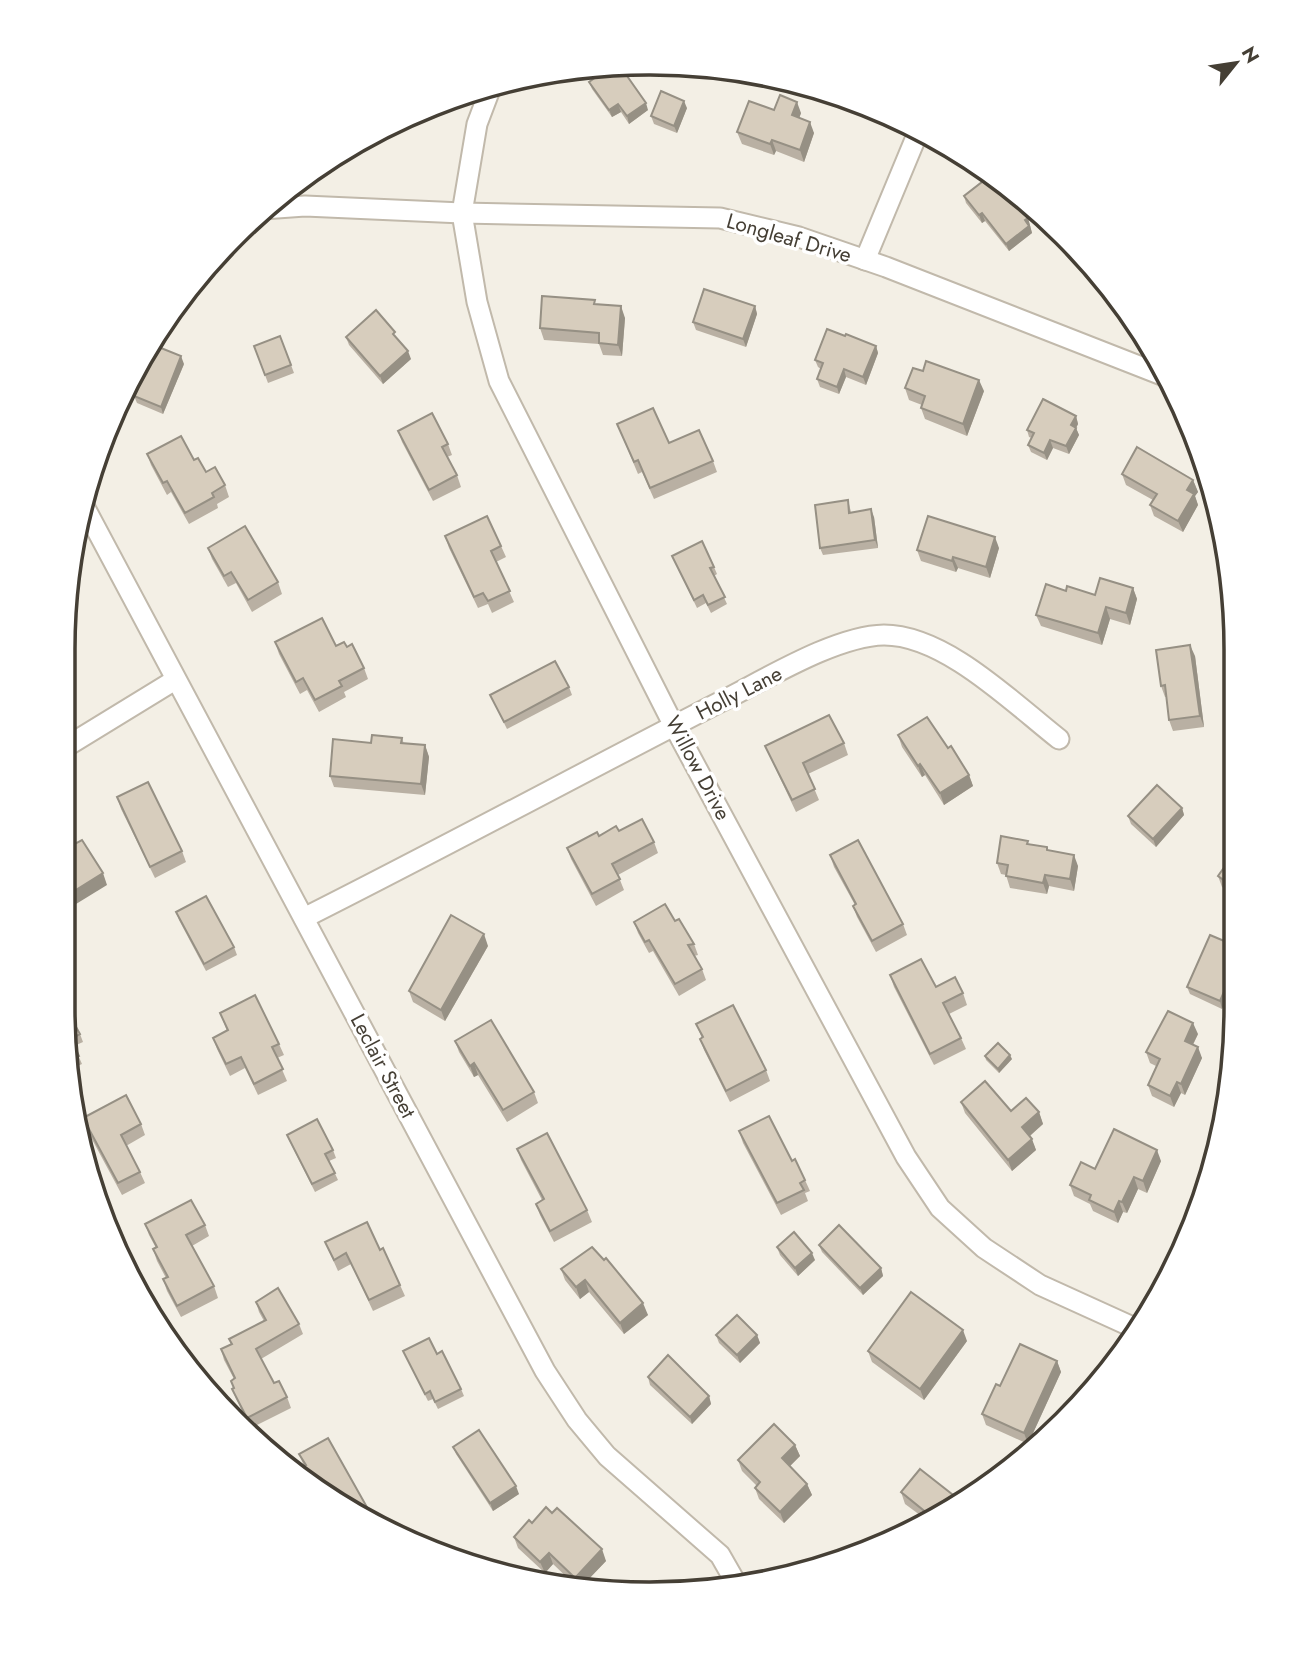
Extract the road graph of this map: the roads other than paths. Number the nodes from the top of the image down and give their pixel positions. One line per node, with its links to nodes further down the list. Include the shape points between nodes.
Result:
1 (486, 100): 4 (street, Willow Drive, via 477,124)
2 (915, 140): 5 (street)
3 (284, 207): 4 (street, Longleaf Drive)
4 (462, 213): 5 (street, Longleaf Drive, via 720,218 799,237); 9 (street, Willow Drive, via 477,302 499,381)
5 (865, 260): 6 (street, Longleaf Drive)
6 (1152, 371)
7 (91, 519): 8 (street, Leclair Street)
8 (175, 680): 11 (street); 12 (street, Leclair Street)
9 (674, 726): 10 (street, Holly Lane, via 850,640 885,635 924,643 963,663); 12 (street, Holly Lane); 13 (street, Willow Drive, via 906,1157 940,1208 984,1248 1041,1284)
10 (1059, 739)
11 (75, 741)
12 (304, 918): 14 (street, Leclair Street, via 570,1410 607,1456 720,1555)
13 (1128, 1325)
14 (732, 1576)

